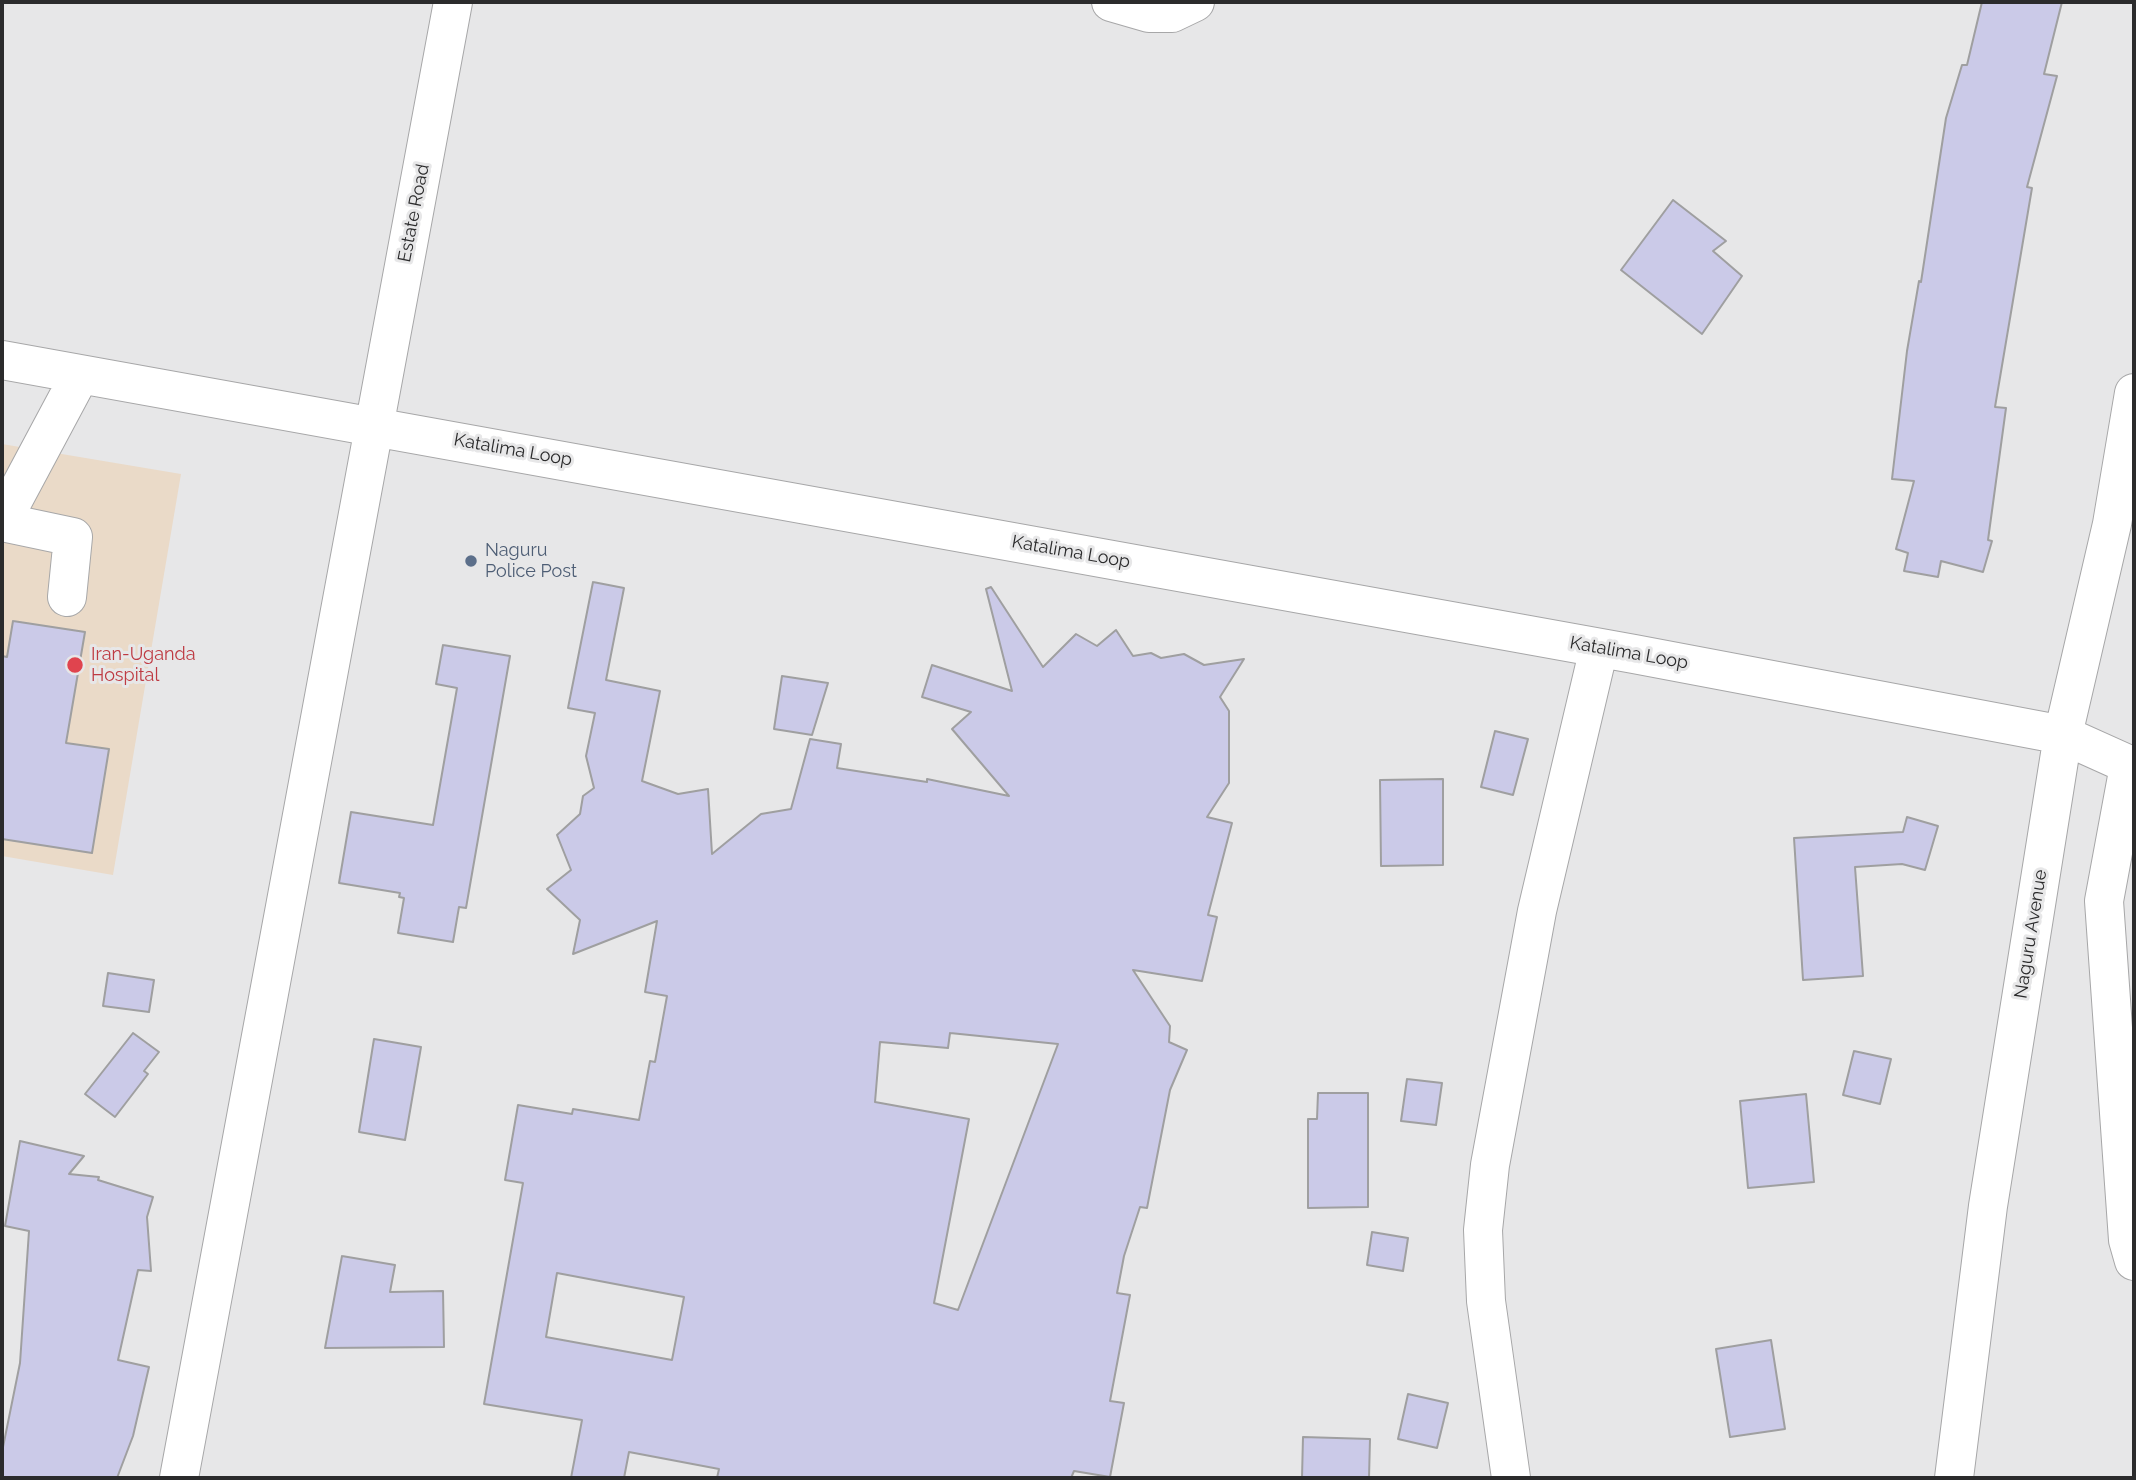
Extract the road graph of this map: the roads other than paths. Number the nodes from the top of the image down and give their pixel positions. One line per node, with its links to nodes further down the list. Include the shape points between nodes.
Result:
1 (453, 2): 7 (street, Estate Road)
2 (1111, 2): 3 (street, via 1149,13 1172,13)
3 (1195, 2)
4 (2, 360): 5 (street, Katalima Loop)
5 (80, 374): 7 (street, Katalima Loop); 8 (street)
6 (2134, 393): 11 (street, Naguru Avenue, via 2112,524)
7 (374, 425): 10 (street, Katalima Loop); 14 (street, Estate Road)
8 (2, 522): 9 (street, via 73,537)
9 (67, 597)
10 (1599, 648): 11 (street, Katalima Loop); 15 (street, via 1537,911 1489,1165 1483,1230 1486,1301)
11 (2063, 735): 12 (street, Katalima Loop); 16 (street, Naguru Avenue, via 1987,1206)
12 (2132, 767): 13 (street, via 2104,901 2128,1240)
13 (2134, 1261)
14 (179, 1478)
15 (1511, 1478)
16 (1954, 1478)

